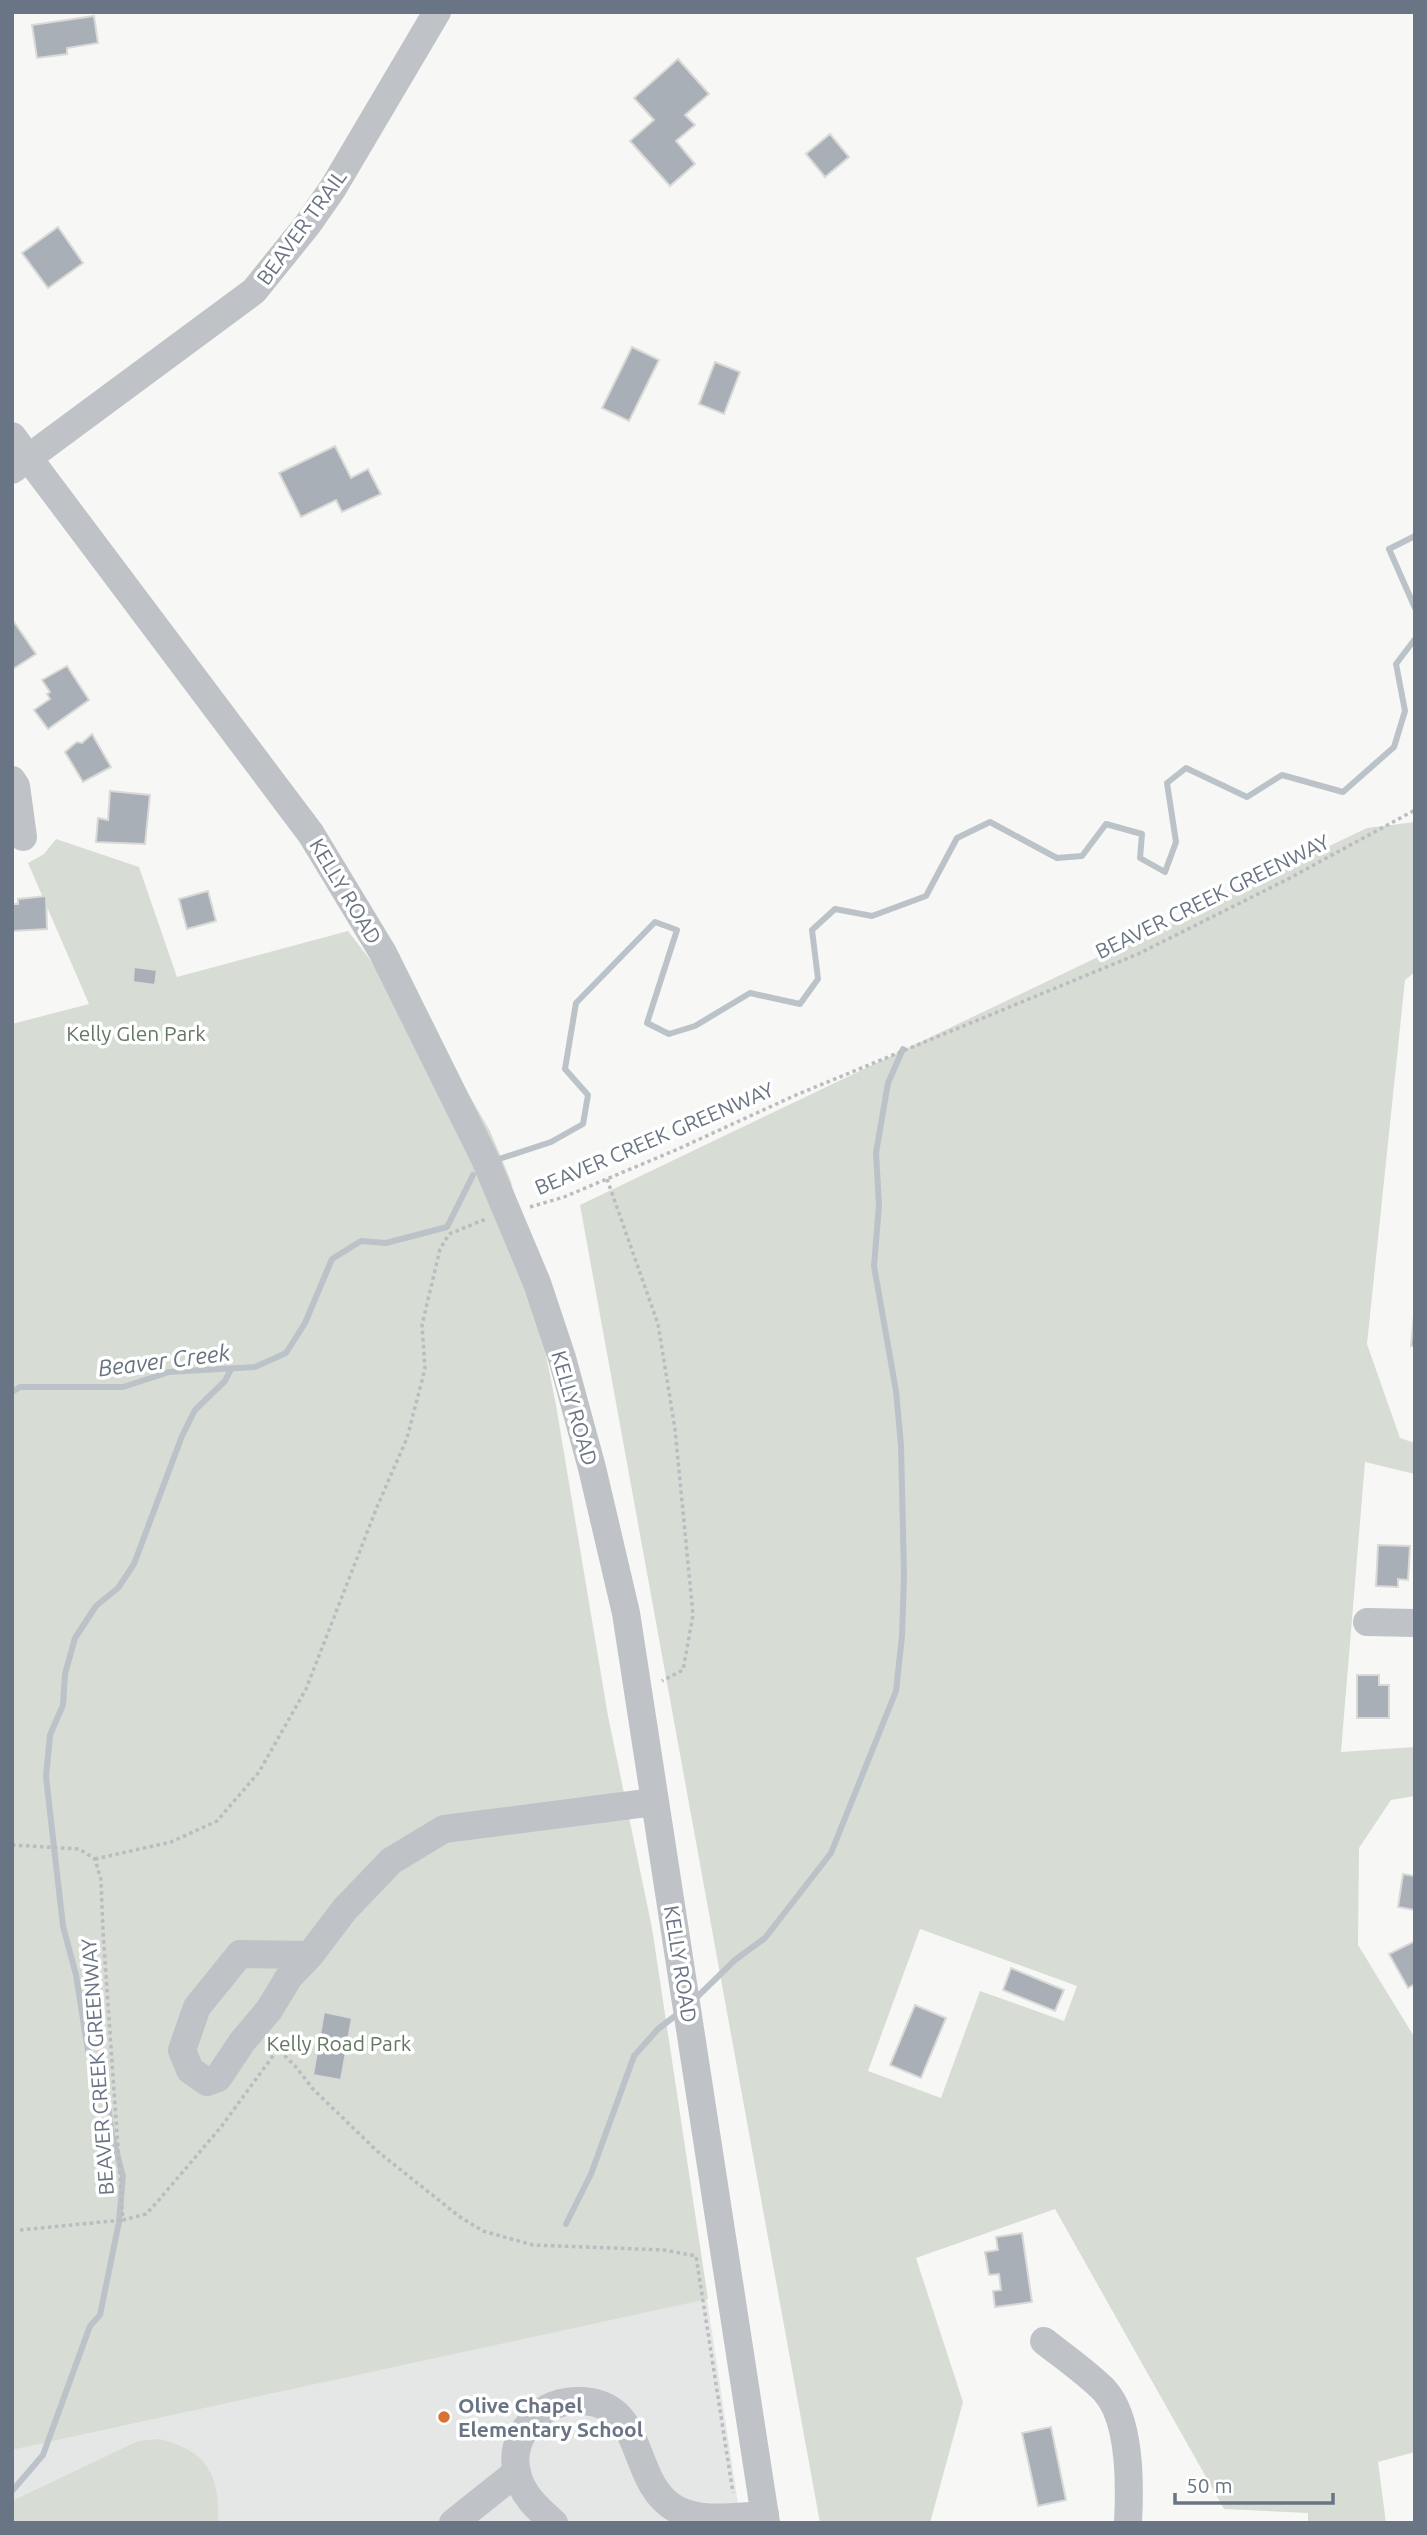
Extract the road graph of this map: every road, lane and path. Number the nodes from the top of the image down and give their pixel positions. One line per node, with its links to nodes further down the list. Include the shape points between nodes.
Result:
1 (437, 12): 2 (street, BEAVER TRAIL, via 333,188 254,291)
2 (18, 455): 11 (street, KELLY ROAD, via 311,834 383,953 480,1149 537,1283 592,1468 626,1613)
3 (12, 780): 5 (street)
4 (1415, 810): 6 (path, BEAVER CREEK GREENWAY, via 1138,954 796,1095)
5 (23, 836)
6 (607, 1179): 7 (path, BEAVER CREEK GREENWAY); 11 (path, via 658,1324 675,1429 693,1615 683,1670)
7 (529, 1207)
8 (495, 1217): 14 (path, via 449,1234 440,1249 422,1325 425,1369 407,1437 306,1689 259,1772 217,1821 171,1842)
9 (1367, 1622): 10 (street)
10 (1415, 1623)
11 (638, 1693): 12 (street, KELLY ROAD)
12 (654, 1802): 15 (street, via 444,1829 391,1861 345,1909); 21 (street, KELLY ROAD)
13 (12, 1845): 14 (path, via 79,1849)
14 (95, 1859): 16 (path, BEAVER CREEK GREENWAY, via 101,1880)
15 (310, 1955): 15 (street, via 240,1954 197,2007 182,2050 190,2070 207,2082 218,2078 289,1977)
16 (123, 2220): 17 (path); 20 (path, BEAVER CREEK GREENWAY, via 146,2214 158,2202 278,2049 377,2151 484,2231 533,2245 664,2250 696,2256)
17 (20, 2230)
18 (1044, 2341): 24 (street, via 1105,2392 1125,2430)
19 (517, 2472): 21 (street, via 515,2450 534,2417 561,2402 587,2400 611,2408 628,2426 664,2501 689,2514); 22 (street); 23 (street, via 523,2492)
20 (732, 2490)
21 (765, 2519)
22 (453, 2523)
23 (554, 2523)
24 (1128, 2523)

